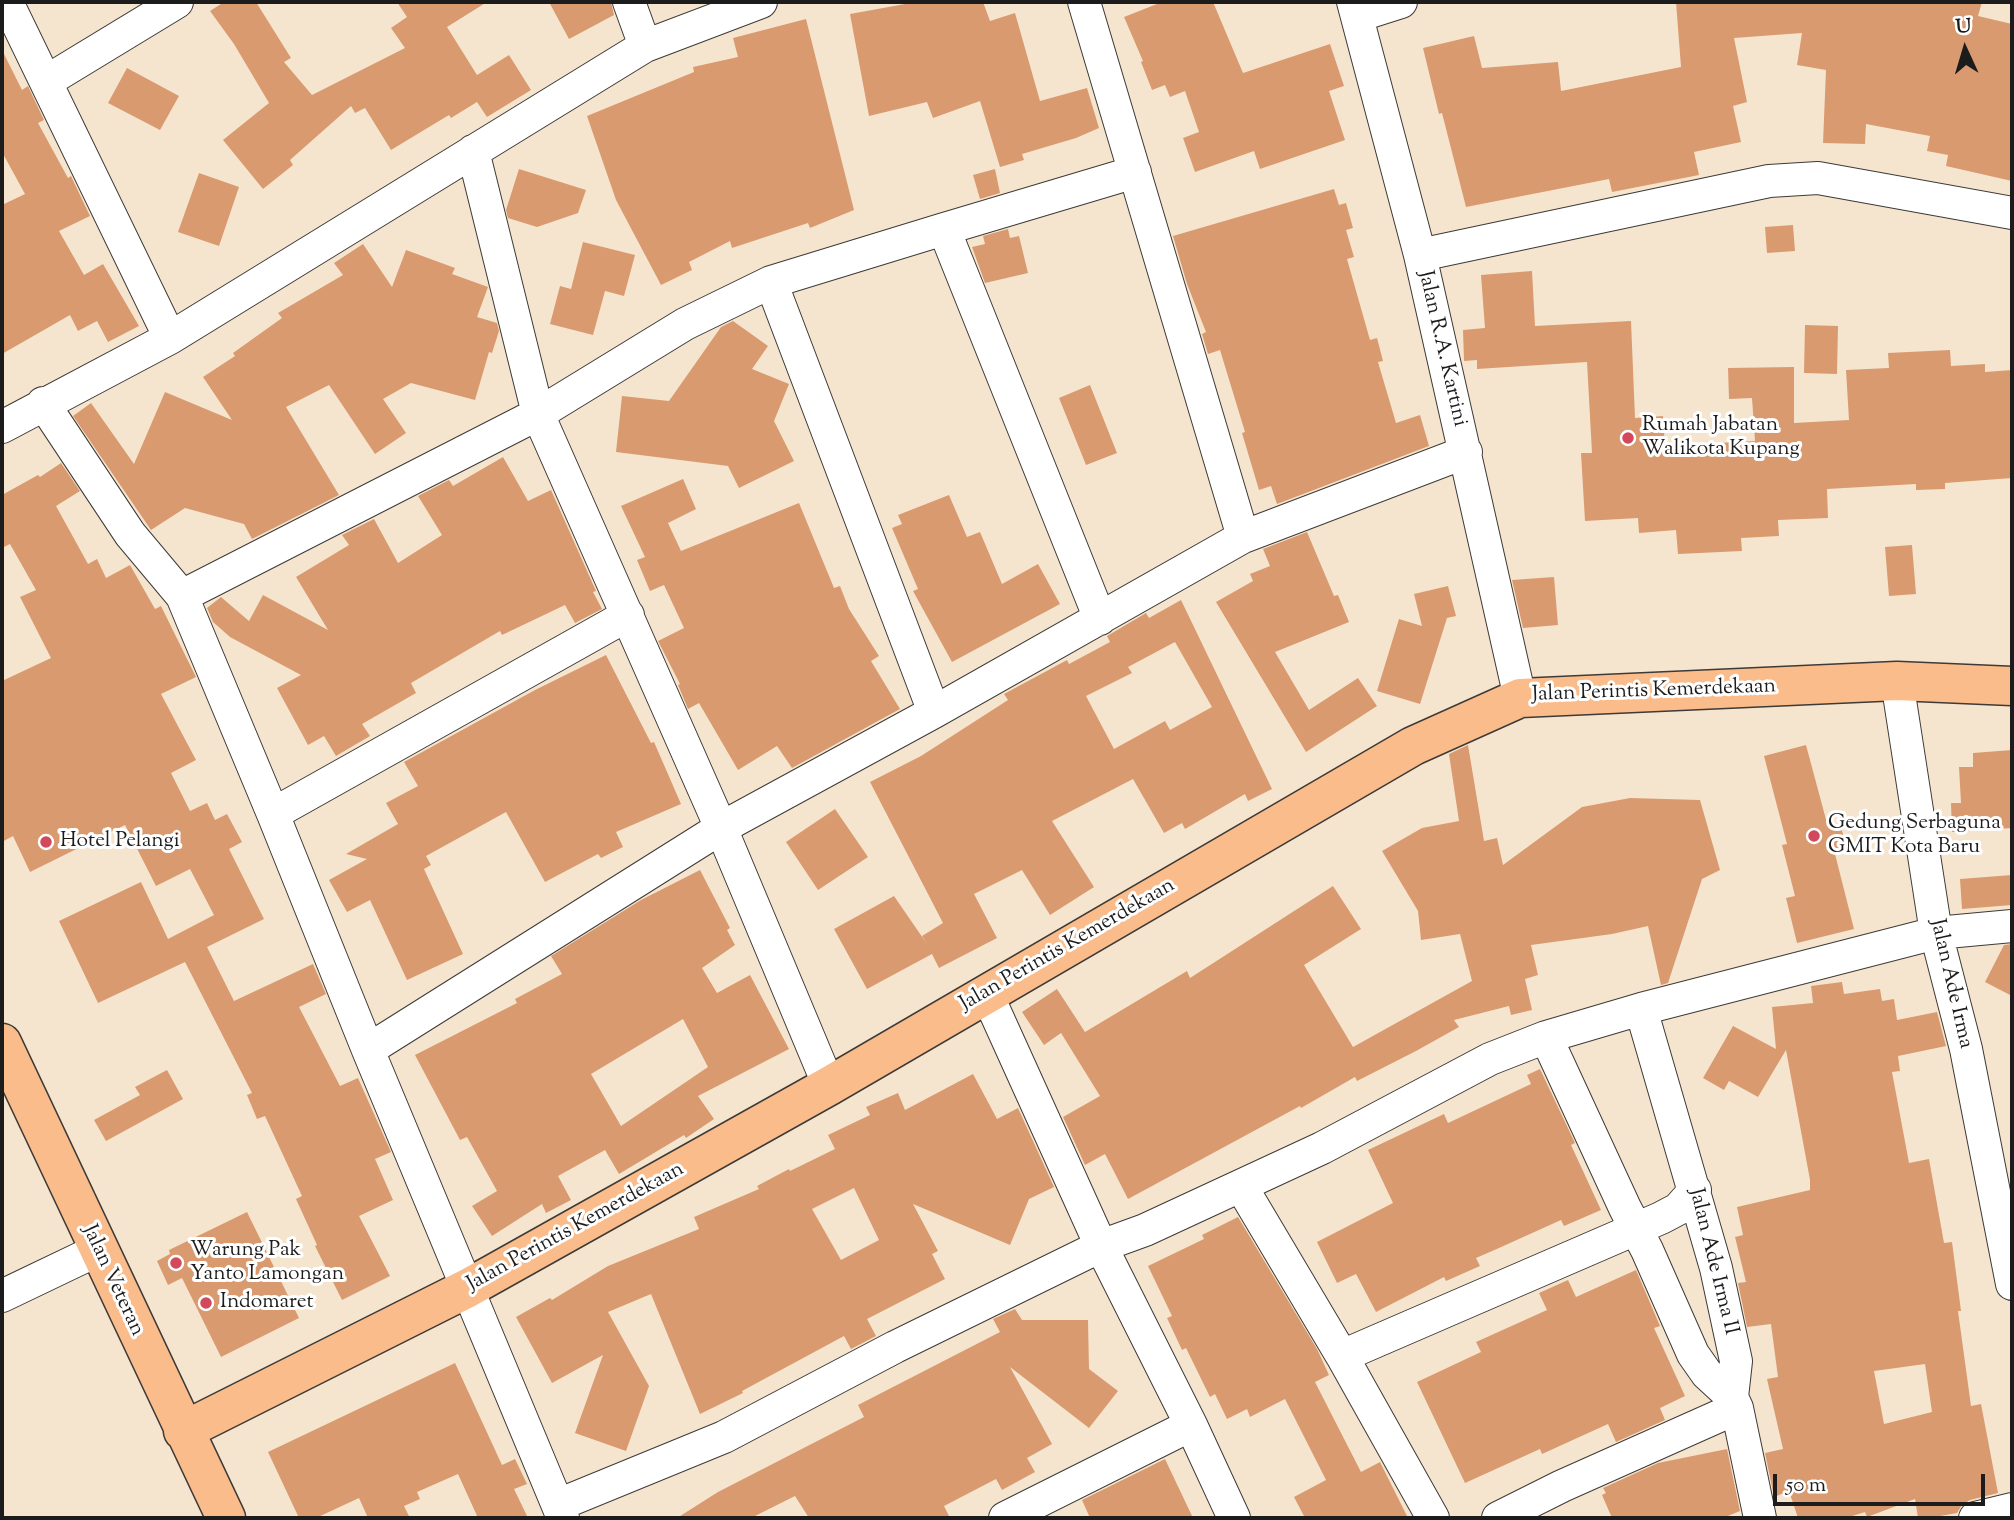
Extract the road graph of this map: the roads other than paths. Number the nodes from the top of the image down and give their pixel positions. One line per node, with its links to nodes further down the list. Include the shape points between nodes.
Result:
1 (7, 2): 9 (street)
2 (177, 2): 9 (street)
3 (629, 2): 8 (street)
4 (761, 2): 8 (street)
5 (1084, 2): 11 (street)
6 (1401, 2): 7 (street)
7 (1355, 9): 14 (street, Jalan R.A. Kartini)
8 (645, 46): 10 (street)
9 (47, 81): 16 (street)
10 (473, 151): 16 (street); 18 (street)
11 (1135, 172): 13 (street); 21 (street)
12 (2012, 213): 14 (street, via 1818,178 1769,181)
13 (944, 229): 15 (street); 24 (street)
14 (1420, 255): 20 (street, Jalan R.A. Kartini)
15 (771, 282): 18 (street, via 685,324); 28 (street)
16 (170, 338): 17 (street)
17 (43, 403): 19 (street); 22 (street, via 130,534)
18 (538, 415): 22 (street); 23 (street)
19 (2, 426)
20 (1465, 452): 21 (street); 27 (street, Jalan R.A. Kartini)
21 (1243, 537): 24 (street)
22 (181, 596): 29 (street)
23 (628, 615): 29 (street); 30 (street)
24 (1100, 619): 28 (street)
25 (1897, 681): 26 (main road, Jalan Perintis Kemerdekaan); 27 (main road, Jalan Perintis Kemerdekaan); 32 (street, Jalan Ade Irma)
26 (2012, 686)
27 (1520, 698): 33 (main road, Jalan Perintis Kemerdekaan, via 1413,746)
28 (934, 712): 30 (street)
29 (273, 814): 37 (street)
30 (721, 828): 37 (street); 38 (street)
31 (2012, 926): 32 (street)
32 (1936, 933): 34 (street); 44 (street, Jalan Ade Irma, via 1966,1049)
33 (986, 992): 38 (main road, Jalan Perintis Kemerdekaan); 42 (street)
34 (1641, 1010): 35 (street); 40 (street, Jalan Ade Irma II)
35 (1546, 1037): 39 (street, via 1490,1059); 41 (street)
36 (2, 1042): 43 (main road, Jalan Veteran)
37 (368, 1050): 45 (street)
38 (829, 1086): 45 (main road, Jalan Perintis Kemerdekaan)
39 (1241, 1186): 42 (street); 47 (street)
40 (1695, 1190): 41 (street, via 1678,1209); 48 (street, Jalan Ade Irma II, via 1736,1362)
41 (1635, 1228): 47 (street); 48 (street, via 1693,1354)
42 (1101, 1246): 49 (street); 52 (street, via 895,1346 724,1437)
43 (98, 1250): 46 (street); 50 (main road, Jalan Veteran)
44 (2012, 1284)
45 (468, 1288): 50 (main road, Jalan Perintis Kemerdekaan); 52 (street)
46 (2, 1296)
47 (1342, 1356): 56 (street)
48 (1735, 1402): 57 (street); 58 (street, Jalan Ade Irma II)
49 (1191, 1424): 54 (street); 55 (street)
50 (183, 1431): 53 (main road, Jalan Veteran)
51 (2012, 1509): 59 (street)
52 (560, 1512)
53 (226, 1518)
54 (1005, 1518)
55 (1234, 1518)
56 (1433, 1518)
57 (1498, 1518)
58 (1760, 1518)
59 (1975, 1518)

